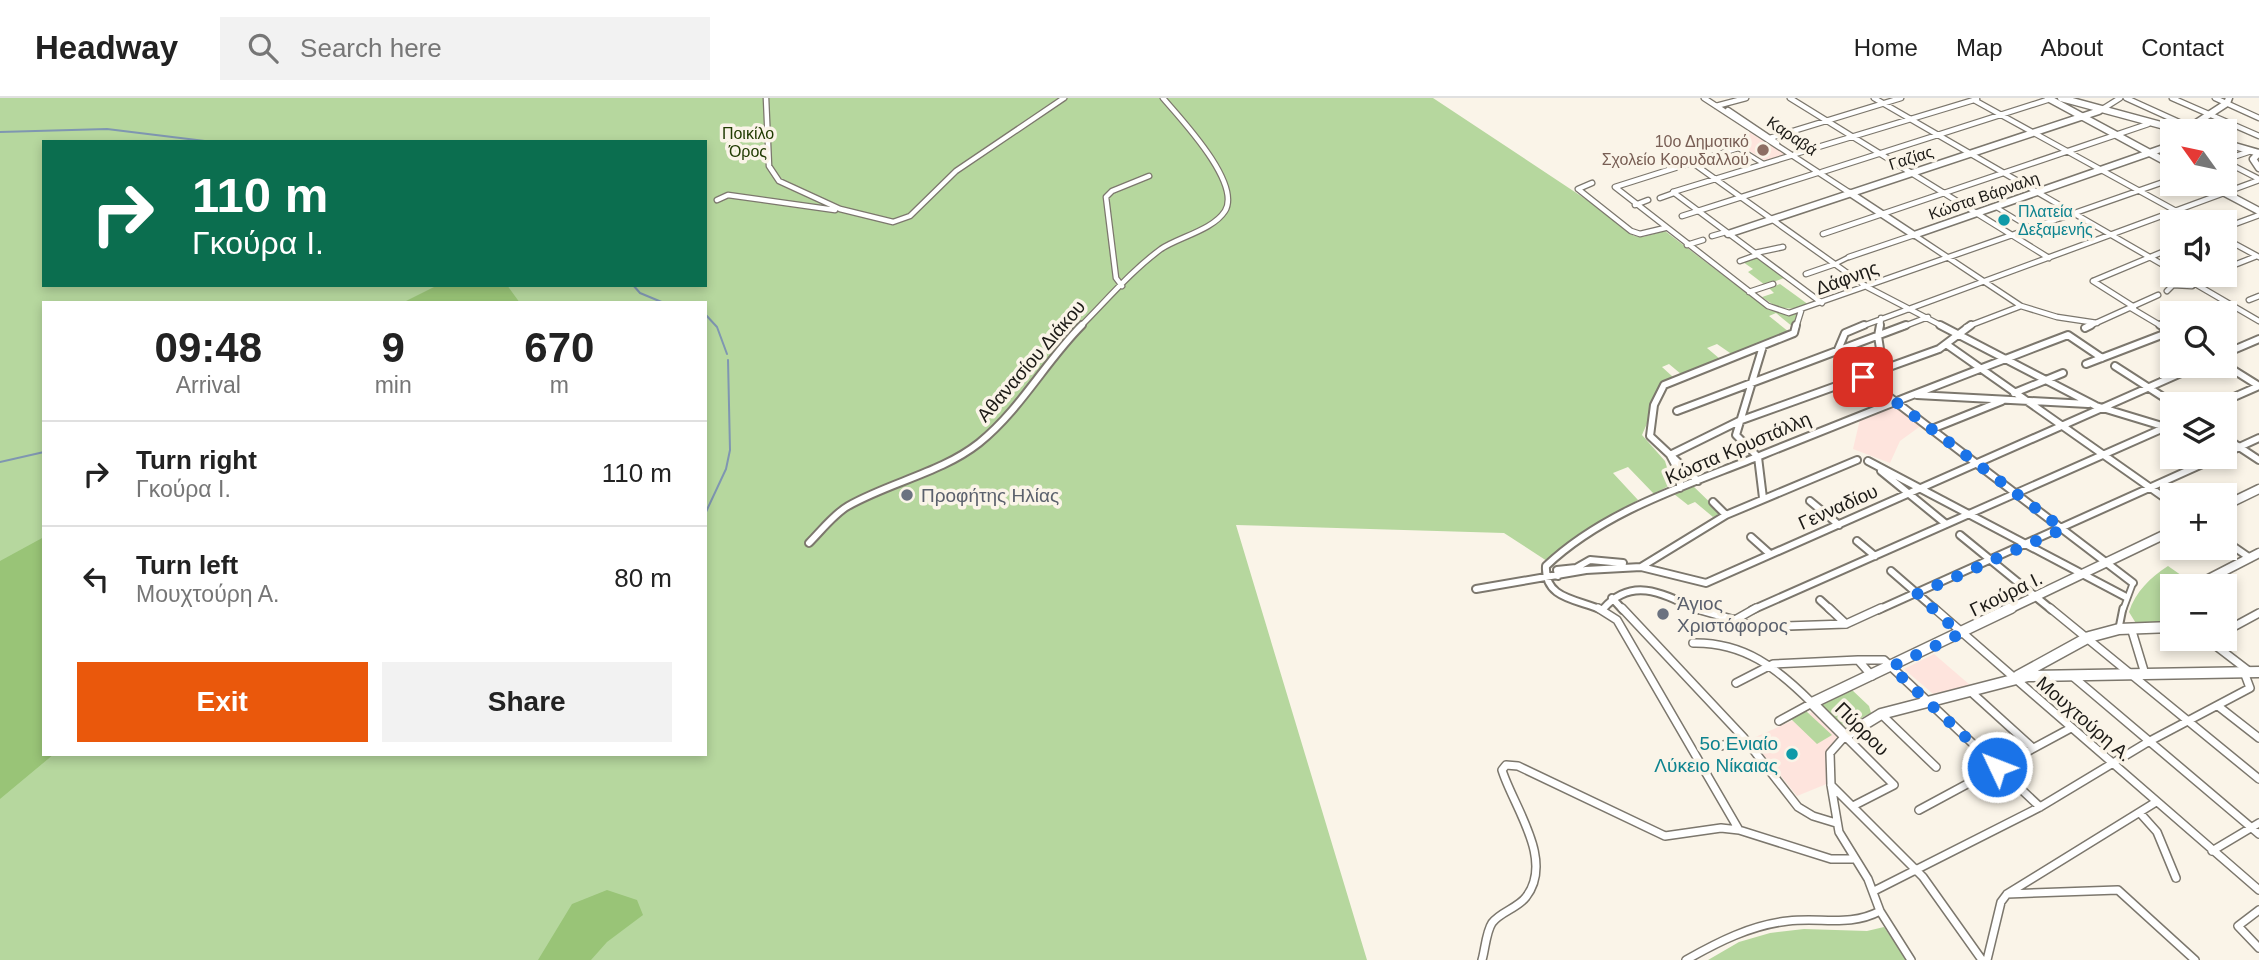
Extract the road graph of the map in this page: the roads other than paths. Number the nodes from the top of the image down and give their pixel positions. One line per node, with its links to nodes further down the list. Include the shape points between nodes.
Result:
1 (766, 98): 76 (street, via 769,166 775,177)
2 (1064, 98): 76 (street, via 956,171 904,220 878,221)
3 (1163, 98): 114 (street, Αθανασίου Διάκου, via 1212,156 1227,206 1215,220 1162,249)
4 (1704, 98): 18 (street, Καραβά)
5 (1746, 98): 18 (street)
6 (1790, 98): 27 (street)
7 (1874, 98): 17 (street)
8 (1901, 98): 17 (street)
9 (2062, 98): 19 (street)
10 (2120, 98): 19 (street)
11 (2126, 98): 25 (street)
12 (2172, 98): 21 (street)
13 (2215, 98): 16 (street)
14 (1975, 99): 20 (street); 24 (street)
15 (2049, 99): 19 (street); 20 (street); 22 (street)
16 (2228, 101): 21 (street); 23 (street)
17 (1884, 103): 24 (street); 27 (street)
18 (1716, 106): 36 (street, Καραβά); 46 (street, Καραβά)
19 (2101, 110): 22 (street, Γαζίας); 28 (street); 29 (street)
20 (2001, 115): 31 (street); 32 (street)
21 (2210, 115): 26 (street); 34 (street)
22 (2080, 117): 31 (street, Γαζίας); 33 (street)
23 (2259, 118)
24 (1911, 119): 32 (street); 35 (street)
25 (2169, 119)
26 (2204, 119)
27 (1826, 121): 35 (street); 36 (street)
28 (2148, 124): 30 (street); 33 (street)
29 (2160, 125)
30 (2160, 128)
31 (2033, 132): 41 (street); 43 (street, Γαζίας)
32 (1938, 135): 42 (street); 43 (street)
33 (2116, 135): 41 (street); 44 (street)
34 (2259, 136)
35 (1853, 137): 42 (street); 46 (street)
36 (1770, 138): 46 (street, Καραβά)
37 (2237, 147): 40 (street)
38 (1738, 148): 49 (street); 50 (street)
39 (2160, 149): 44 (street, Κώστα Βάρναλη)
40 (2250, 151): 45 (street); 47 (street)
41 (2068, 152): 53 (street); 56 (street)
42 (1880, 153): 54 (street); 55 (street)
43 (1970, 153): 55 (street, Γαζίας); 56 (street)
44 (2150, 153): 48 (street); 53 (street, Κώστα Βάρναλη)
45 (2259, 153): 52 (street, via 2253,159)
46 (1793, 155): 50 (street); 54 (street, Καραβά)
47 (2237, 156)
48 (2160, 158)
49 (1690, 161): 58 (street); 74 (street, via 1615,186)
50 (1764, 164): 58 (street)
51 (2237, 167): 59 (street)
52 (2259, 168)
53 (2101, 170): 63 (street); 64 (street, Κώστα Βάρναλη)
54 (1820, 173): 66 (street, Καραβά); 70 (street)
55 (1911, 173): 66 (street, Γαζίας); 67 (street)
56 (2004, 173): 64 (street); 67 (street)
57 (1149, 176): 114 (street, via 1106,197 1115,267)
58 (1716, 180): 65 (street); 70 (street)
59 (2259, 180): 62 (street)
60 (1592, 183): 88 (street, via 1578,189 1631,231 1640,234)
61 (2160, 183): 63 (street, Δάφνης)
62 (2237, 189)
63 (2139, 191): 78 (street); 83 (street, Δάφνης)
64 (2037, 192): 75 (street, Κώστα Βάρναλη); 83 (street)
65 (1674, 193): 71 (street); 77 (street)
66 (1850, 193): 82 (street, Καραβά); 85 (street, Γαζίας)
67 (1944, 193): 80 (street); 82 (street)
68 (2218, 196): 79 (street)
69 (2231, 196): 81 (street)
70 (1740, 197): 77 (street); 85 (street)
71 (1660, 198)
72 (717, 200): 76 (street, via 728,194)
73 (1648, 200): 74 (street)
74 (1634, 205): 88 (street)
75 (1995, 206): 80 (street, Κώστα Βάρναλη); 89 (street)
76 (840, 209)
77 (1698, 210): 84 (street); 90 (street)
78 (2174, 210)
79 (2183, 210)
80 (1975, 213): 92 (street, Κώστα Βάρναλη); 94 (street)
81 (2259, 213): 87 (street)
82 (1882, 214): 91 (street); 92 (street, Καραβά)
83 (2074, 214): 89 (street, Δάφνης); 95 (street)
84 (1682, 216)
85 (1770, 218): 90 (street, Γαζίας); 109 (street)
86 (2160, 219): 95 (street)
87 (2237, 222)
88 (1665, 228): 98 (street)
89 (2032, 229): 94 (street, Δάφνης)
90 (1727, 233): 93 (street, Γαζίας); 101 (street)
91 (1823, 234)
92 (1914, 234): 103 (street, Κώστα Βάρναλη); 105 (street, Καραβά)
93 (1712, 236)
94 (2012, 236): 105 (street, Δάφνης); 106 (street)
95 (2112, 236): 104 (street); 106 (street)
96 (1703, 240): 98 (street)
97 (2237, 245): 102 (street)
98 (1687, 246): 119 (street)
99 (1783, 247): 101 (street)
100 (2160, 253): 104 (street)
101 (1756, 254): 107 (street); 123 (street)
102 (2258, 256): 110 (street)
103 (1849, 257): 109 (street, Κώστα Βάρναλη)
104 (2149, 257): 108 (street); 126 (street, via 2093,281)
105 (1949, 258): 112 (street, Καραβά); 115 (street, Δάφνης)
106 (2049, 258): 112 (street)
107 (1740, 261)
108 (2160, 263)
109 (1835, 264): 111 (street, Κώστα Βάρναλη); 115 (street)
110 (2237, 265)
111 (1805, 274)
112 (1984, 281): 124 (street, Καραβά); 125 (street)
113 (1773, 284): 119 (street)
114 (1122, 286): 200 (street, Αθανασίου Διάκου, via 1063,344 1022,401 980,442 960,456 846,507)
115 (1867, 286): 123 (street, Δάφνης); 125 (street)
116 (2171, 287): 118 (street)
117 (2201, 287): 130 (street)
118 (2167, 291)
119 (1749, 292): 127 (street, via 1777,311)
120 (2158, 295): 126 (street)
121 (2259, 296): 122 (street)
122 (2249, 300)
123 (1822, 303): 127 (street, Δάφνης)
124 (2021, 306): 131 (street, Καραβά); 134 (street)
125 (1909, 307): 128 (street); 129 (street)
126 (2133, 307): 131 (street); 132 (street)
127 (1801, 311): 139 (street, Δάφνης, via 1797,331)
128 (1928, 317): 134 (street); 136 (street)
129 (1881, 318): 136 (street); 141 (street, via 1844,333)
130 (2259, 321)
131 (2097, 323): 133 (street)
132 (2160, 324)
133 (2085, 328)
134 (1957, 332): 138 (street); 142 (street)
135 (2160, 335): 143 (street)
136 (1878, 336): 141 (street); 146 (street)
137 (2259, 339): 140 (street)
138 (1946, 344): 146 (street); 147 (street)
139 (1763, 346): 153 (street); 172 (street, Δάφνης, via 1664,385 1654,405 1650,436)
140 (2237, 348)
141 (1837, 352): 153 (street)
142 (2008, 358): 143 (street, Κώστα Κρυστάλλη, via 2068,335); 147 (street, Κώστα Κρυστάλλη); 151 (street)
143 (2102, 358): 144 (street)
144 (2086, 364)
145 (2115, 366): 155 (street)
146 (1883, 368): 150 (street)
147 (1979, 370): 156 (street); 157 (street, Κώστα Κρυστάλλη)
148 (2237, 372): 154 (street)
149 (2063, 373): 151 (street)
150 (1863, 377): 161 (street); 165 (street)
151 (2048, 378): 156 (street); 163 (street)
152 (2169, 378): 155 (street, Γενναδίου)
153 (1750, 384): 164 (street); 165 (street)
154 (2259, 386): 159 (street)
155 (2148, 387): 158 (street); 163 (street, Γενναδίου)
156 (2014, 393): 162 (street)
157 (1914, 394): 160 (street); 161 (street, Κώστα Κρυστάλλη)
158 (2160, 395)
159 (2237, 396)
160 (2004, 400): 162 (street); 168 (street)
161 (1896, 401): 168 (street); 174 (street, Κώστα Κρυστάλλη)
162 (2027, 401): 163 (street); 167 (street)
163 (2099, 407): 166 (street); 167 (street, Γενναδίου)
164 (1677, 411)
165 (1739, 421): 172 (street); 174 (street, via 1736,435)
166 (2160, 424)
167 (2060, 425): 173 (street); 177 (street, Γενναδίου)
168 (1932, 429): 177 (street)
169 (2160, 431): 173 (street)
170 (2259, 438): 171 (street)
171 (2239, 447): 176 (street)
172 (1670, 455): 179 (street, Δάφνης); 181 (street, via 1680,474)
173 (2102, 455): 182 (street); 185 (street)
174 (1758, 457): 179 (street, Κώστα Κρυστάλλη); 187 (street)
175 (1857, 460): 187 (street)
176 (2259, 460)
177 (1976, 464): 180 (street, Γενναδίου); 185 (street)
178 (2191, 469): 182 (street)
179 (1698, 481): 181 (street, Κώστα Κρυστάλλη)
180 (1919, 487): 184 (street, Γενναδίου); 184 (street, via 1868,461); 191 (street)
181 (1680, 488): 214 (street, Κώστα Κρυστάλλη, via 1577,541 1551,560)
182 (2149, 488): 186 (street); 195 (street)
183 (2259, 489): 189 (street)
184 (1907, 493): 193 (street); 194 (street, Γενναδίου)
185 (2015, 493): 191 (street); 195 (street)
186 (2160, 495)
187 (1763, 498): 192 (street)
188 (1810, 500): 194 (street)
189 (2237, 500)
190 (1713, 502): 192 (street)
191 (1968, 513): 193 (street); 201 (street)
192 (1726, 515): 209 (street)
193 (1946, 524): 205 (street)
194 (1839, 525): 203 (street, Γενναδίου)
195 (2063, 529): 201 (street); 208 (street)
196 (1960, 535): 206 (street)
197 (1751, 537): 203 (street)
198 (2160, 537): 208 (street, Γκούρα Ι.)
199 (1857, 541): 205 (street)
200 (809, 543)
201 (2028, 545): 206 (street); 211 (street)
202 (2237, 546): 204 (street)
203 (1770, 554): 209 (street, Γενναδίου, via 1706,583)
204 (2257, 555): 212 (street)
205 (1875, 556): 224 (street)
206 (1990, 561): 217 (street); 220 (street)
207 (1623, 563): 213 (street, via 1590,560 1558,570)
208 (2107, 563): 211 (street, Γκούρα Ι.); 215 (street)
209 (1641, 567): 213 (street, Γενναδίου)
210 (1891, 571): 217 (street, Μουχτούρη Α.)
211 (2083, 574): 218 (street); 220 (street, Γκούρα Ι.)
212 (2219, 574)
213 (1558, 576): 214 (street, Γενναδίου)
214 (1545, 579): 216 (street, Γενναδίου); 222 (street, via 1557,594)
215 (2133, 583): 218 (street)
216 (1476, 589)
217 (1917, 594): 225 (street); 230 (street, Μουχτούρη Α.)
218 (2126, 597): 228 (street)
219 (1612, 598): 222 (street); 224 (street, via 1623,591 1653,591); 253 (street)
220 (2035, 598): 230 (street, Γκούρα Ι.); 231 (street)
221 (1820, 600): 225 (street)
222 (1604, 608): 270 (street, via 1617,620)
223 (2259, 613): 226 (street)
224 (1733, 621): 225 (street, via 1776,628)
225 (1846, 624)
226 (2237, 625)
227 (2160, 628): 229 (street)
228 (2119, 629): 229 (street); 231 (street)
229 (2132, 631): 240 (street)
230 (1960, 634): 236 (street, Γκούρα Ι.); 242 (street, Μουχτούρη Α.)
231 (2088, 637): 239 (street); 242 (street)
232 (1693, 643): 235 (street, via 1723,643)
233 (2225, 651): 237 (street)
234 (1858, 660): 235 (street); 236 (street, via 1884,660); 241 (street)
235 (1773, 664): 243 (street); 246 (street, Πύρρου)
236 (1891, 667): 241 (street, Γκούρα Ι.); 245 (street)
237 (2251, 672): 240 (street); 247 (street, via 2250,688)
238 (2070, 674): 239 (street); 242 (street); 255 (street)
239 (2126, 674): 240 (street); 250 (street)
240 (2146, 674)
241 (1871, 676): 246 (street, Γκούρα Ι.)
242 (2014, 679): 244 (street); 251 (street, Μουχτούρη Α.)
243 (1736, 683)
244 (1969, 690): 245 (street); 257 (street)
245 (1928, 702): 248 (street); 260 (street)
246 (1812, 703): 249 (street, Γκούρα Ι.); 252 (street, Πύρρου)
247 (2218, 706): 250 (street); 254 (street)
248 (1881, 714): 252 (street); 259 (street)
249 (1779, 722)
250 (2188, 722): 255 (street); 261 (street)
251 (2071, 729): 257 (street); 258 (street, Μουχτούρη Α.)
252 (1845, 736): 262 (street, via 1830,753); 264 (street, Πύρρου, via 1894,785)
253 (1744, 738): 256 (street); 268 (street, via 1798,807)
254 (2259, 738)
255 (2148, 742): 258 (street); 269 (street)
256 (1721, 747)
257 (2033, 748): 260 (street)
258 (2112, 766): 263 (street, Μουχτούρη Α.); 265 (street)
259 (1936, 767)
260 (1997, 767): 265 (street); 266 (street)
261 (2259, 779)
262 (1831, 786): 264 (street); 268 (street)
263 (2156, 802): 267 (street); 272 (street, Μουχτούρη Α.)
264 (1853, 806): 274 (street)
265 (2040, 807): 274 (street)
266 (1919, 810)
267 (2140, 813): 275 (street, via 2157,832); 278 (street)
268 (1836, 823): 273 (street)
269 (2255, 825): 271 (street); 272 (street)
270 (1740, 830): 273 (street, via 1838,860); 282 (street, via 1665,835 1518,766 1506,765 1502,770 1505,780 1533,840 1535,879 1526,898 1492,924)
271 (2259, 834)
272 (2212, 851): 276 (street, Μουχτούρη Α.)
273 (1854, 859): 277 (street)
274 (1918, 871): 277 (street); 285 (street)
275 (2176, 878)
276 (2259, 890)
277 (1874, 891): 280 (street)
278 (2007, 894): 285 (street); 286 (street, via 2118,890)
279 (2259, 909): 281 (street, via 2239,923)
280 (1880, 911): 283 (street, via 1860,922 1798,919 1754,927); 284 (street)
281 (2259, 948)
282 (1482, 960)
283 (1686, 960)
284 (1911, 960)
285 (1985, 960)
286 (2195, 960)

